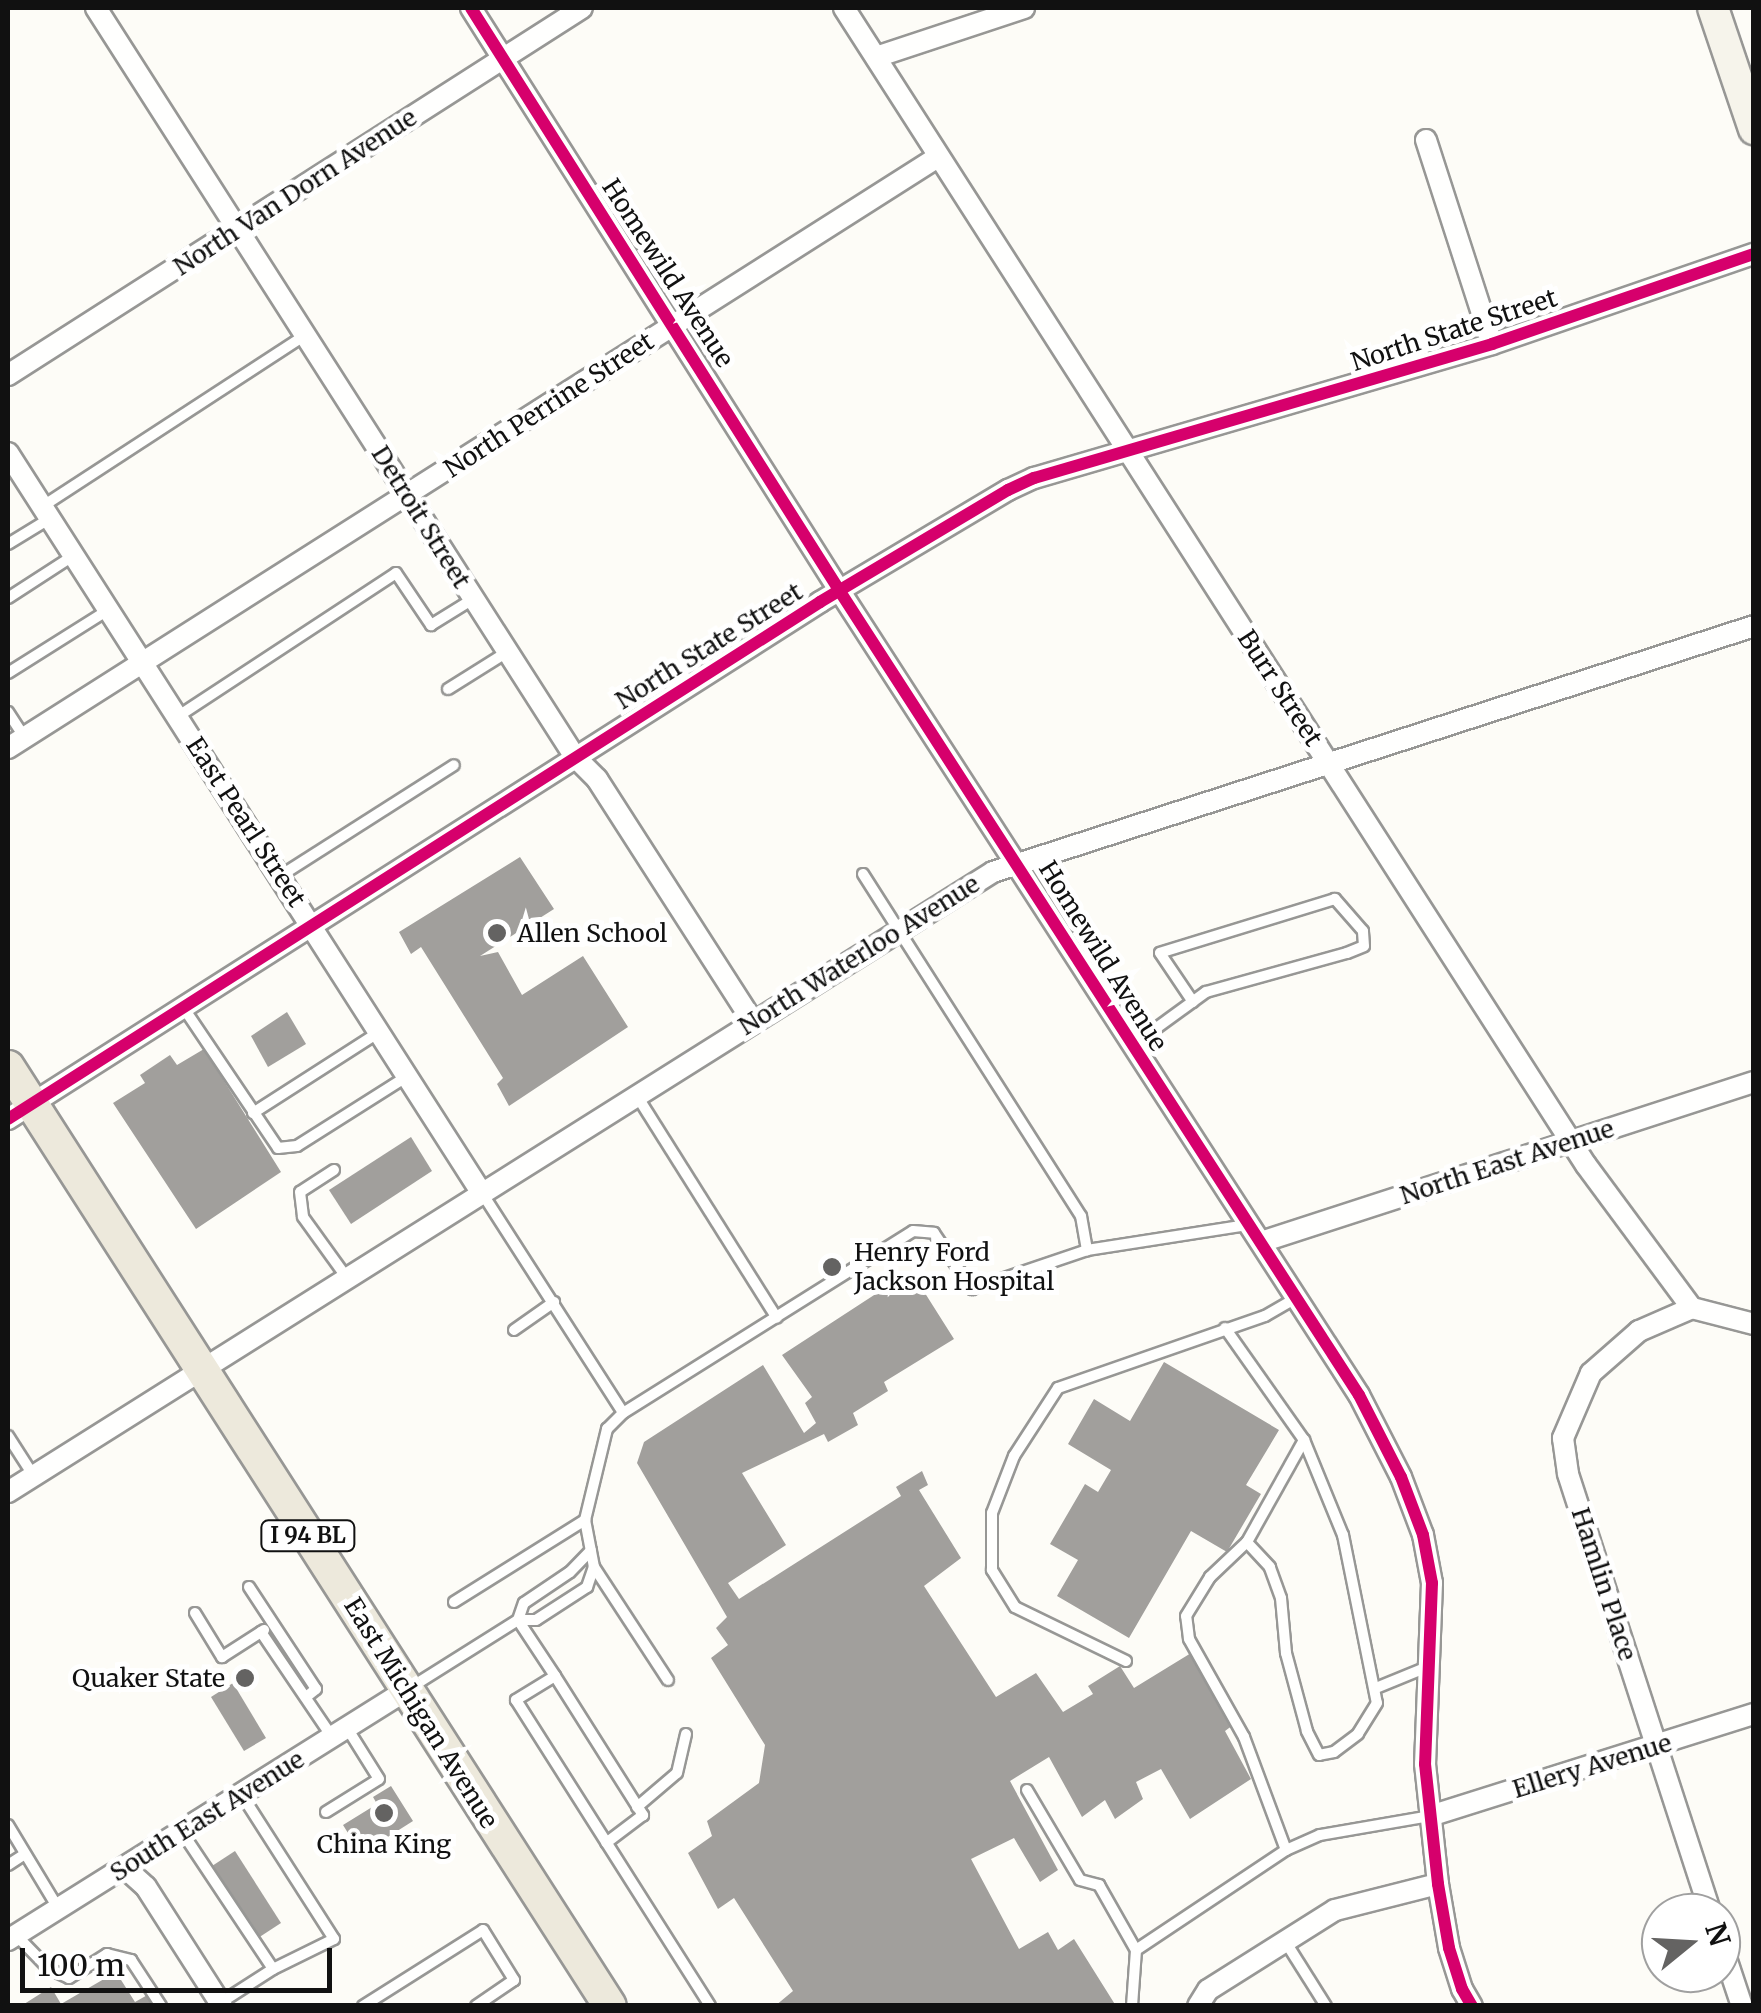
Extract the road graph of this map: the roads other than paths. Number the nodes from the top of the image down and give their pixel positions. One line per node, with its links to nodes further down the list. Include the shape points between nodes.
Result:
1 (96, 8): 12 (street, Detroit Street)
2 (471, 8): 8 (street, Homewild Avenue)
3 (582, 8): 8 (street, North Van Dorn Avenue)
4 (844, 8): 7 (street, Burr Street)
5 (1024, 8): 7 (street)
6 (1713, 8): 9 (street)
7 (876, 57): 11 (street, Burr Street)
8 (502, 58): 12 (street, North Van Dorn Avenue); 14 (street, Homewild Avenue)
9 (1754, 129)
10 (1426, 140): 16 (street)
11 (938, 156): 14 (street, North Perrine Street); 19 (street, Burr Street)
12 (238, 230): 15 (street, Detroit Street); 17 (street, North Van Dorn Avenue)
13 (1754, 254): 16 (street, North State Street)
14 (675, 324): 20 (street, North Perrine Street); 24 (street, Homewild Avenue)
15 (306, 335): 20 (street, Detroit Street); 21 (lane)
16 (1492, 344): 19 (street, North State Street)
17 (8, 375)
18 (8, 453): 21 (street, East Pearl Street)
19 (1130, 453): 24 (street, North State Street, via 1008,490); 37 (street, Burr Street)
20 (408, 496): 26 (street, Detroit Street); 30 (street, North Perrine Street)
21 (46, 513): 22 (lane); 23 (street, East Pearl Street)
22 (8, 544)
23 (73, 556): 25 (lane); 27 (street, East Pearl Street)
24 (839, 590): 36 (street, North State Street); 39 (street, Homewild Avenue)
25 (8, 598)
26 (473, 598): 29 (street, Detroit Street); 34 (lane, via 430,625 396,573)
27 (108, 610): 30 (street, East Pearl Street); 31 (lane)
28 (1754, 626): 37 (street, North Waterloo Avenue)
29 (508, 652): 32 (lane); 36 (street, Detroit Street)
30 (142, 663): 34 (street, East Pearl Street); 35 (street, North Perrine Street)
31 (8, 674)
32 (448, 690)
33 (8, 712): 35 (lane)
34 (177, 717): 41 (street, East Pearl Street)
35 (16, 743)
36 (575, 757): 42 (street, North State Street); 46 (street, Detroit Street, via 597,779)
37 (1328, 762): 39 (street, North Waterloo Avenue); 55 (street, Burr Street)
38 (454, 765): 41 (lane)
39 (1017, 861): 43 (street, North Waterloo Avenue); 48 (street, Homewild Avenue)
40 (863, 874): 43 (lane)
41 (280, 876): 42 (street, East Pearl Street)
42 (312, 923): 45 (street, North State Street); 47 (street, East Pearl Street)
43 (898, 928): 46 (street, North Waterloo Avenue); 60 (lane, via 1080,1216)
44 (1193, 1002): 44 (lane, via 1160,953 1335,899 1363,931 1364,946 1347,954 1206,992); 48 (lane)
45 (183, 1006): 53 (street, North State Street); 54 (lane)
46 (753, 1022): 52 (street, North Waterloo Avenue)
47 (380, 1031): 50 (street, East Pearl Street); 54 (lane)
48 (1133, 1045): 58 (street, Homewild Avenue)
49 (8, 1067): 53 (main road, East Michigan Avenue / I 94 BL)
50 (408, 1076): 54 (lane, via 297,1146 278,1148); 57 (street, East Pearl Street)
51 (1754, 1082): 55 (street, North East Avenue)
52 (636, 1095): 57 (street, North Waterloo Avenue); 65 (lane)
53 (19, 1112): 69 (main road, East Michigan Avenue / I 94 BL)
54 (253, 1113)
55 (1571, 1140): 59 (street, North East Avenue); 64 (street, Burr Street)
56 (334, 1170): 61 (lane, via 300,1192 303,1217)
57 (481, 1192): 61 (street, North Waterloo Avenue); 63 (lane)
58 (1248, 1224): 59 (street, Homewild Avenue); 60 (lane)
59 (1262, 1242): 62 (street, Homewild Avenue)
60 (1087, 1250): 65 (lane, via 972,1289 934,1234 913,1231)
61 (347, 1279): 69 (street, North Waterloo Avenue)
62 (1296, 1297): 67 (lane, via 1265,1316); 86 (street, Homewild Avenue, via 1359,1395 1422,1534 1432,1584)
63 (554, 1302): 68 (lane); 70 (lane)
64 (1692, 1308): 66 (street); 95 (street, Hamlin Place, via 1639,1331 1590,1373 1563,1438 1568,1474)
65 (777, 1318): 70 (lane)
66 (1754, 1324)
67 (1225, 1328): 72 (lane); 85 (lane, via 1058,1388 1014,1456 992,1513 992,1570 1015,1606)
68 (514, 1330)
69 (203, 1372): 73 (street, North Waterloo Avenue); 90 (main road, East Michigan Avenue / I 94 BL)
70 (623, 1414): 75 (lane, via 607,1429)
71 (8, 1436): 73 (lane)
72 (1304, 1440): 76 (lane); 89 (lane, via 1344,1534)
73 (34, 1475): 74 (street, North Waterloo Avenue)
74 (8, 1492)
75 (585, 1520): 77 (lane); 80 (lane)
76 (1247, 1542): 89 (lane, via 1270,1567 1306,1731 1320,1755 1358,1734 1377,1703); 104 (lane, via 1210,1577 1186,1616 1189,1639 1244,1737)
77 (591, 1550): 78 (lane); 82 (lane, via 524,1603)
78 (594, 1568): 82 (lane, via 579,1594 536,1620); 88 (lane)
79 (249, 1588): 83 (lane)
80 (454, 1602)
81 (194, 1613): 84 (lane, via 222,1657)
82 (518, 1620): 87 (lane); 90 (lane)
83 (273, 1624): 84 (lane); 91 (lane, via 316,1690)
84 (261, 1632): 91 (lane)
85 (1126, 1660)
86 (1430, 1666): 89 (lane); 100 (street, Homewild Avenue)
87 (555, 1676): 98 (lane); 103 (lane, via 516,1700)
88 (668, 1680)
89 (1376, 1688)
90 (407, 1690): 93 (street, South East Avenue); 119 (main road, East Michigan Avenue / I 94 BL)
91 (306, 1697): 93 (lane)
92 (1754, 1714): 95 (street, Ellery Avenue)
93 (340, 1733): 97 (street, South East Avenue); 99 (lane, via 378,1779)
94 (686, 1734): 98 (lane, via 678,1773)
95 (1656, 1746): 100 (street, Ellery Avenue); 109 (street, Hamlin Place)
96 (1027, 1790): 113 (lane, via 1080,1880 1099,1886)
97 (242, 1795): 102 (street, South East Avenue); 114 (lane, via 334,1940)
98 (637, 1806): 103 (lane, via 643,1815)
99 (326, 1812)
100 (1430, 1816): 104 (lane, via 1320,1835); 108 (street, Homewild Avenue)
101 (8, 1825): 105 (lane)
102 (182, 1832): 107 (street, South East Avenue); 114 (lane)
103 (606, 1843): 120 (lane)
104 (1286, 1850): 113 (lane)
105 (25, 1854): 106 (lane); 110 (lane)
106 (8, 1865)
107 (125, 1868): 110 (street, South East Avenue); 115 (street, via 146,1886)
108 (1438, 1884): 112 (street, via 1335,1910); 124 (street, Homewild Avenue, via 1449,1948)
109 (1704, 1893)
110 (58, 1909): 111 (street, South East Avenue)
111 (12, 1938): 116 (lane, via 70,1978 107,1954 132,1960)
112 (1285, 1940): 122 (street, via 1208,1990); 123 (lane)
113 (1136, 1950): 121 (lane)
114 (273, 1969): 115 (lane)
115 (221, 2004)
116 (161, 2006)
117 (363, 2006): 118 (lane, via 482,1930 514,1980)
118 (476, 2006)
119 (610, 2006)
120 (710, 2006)
121 (1132, 2006)
122 (1198, 2006)
123 (1326, 2006)
124 (1472, 2006)

